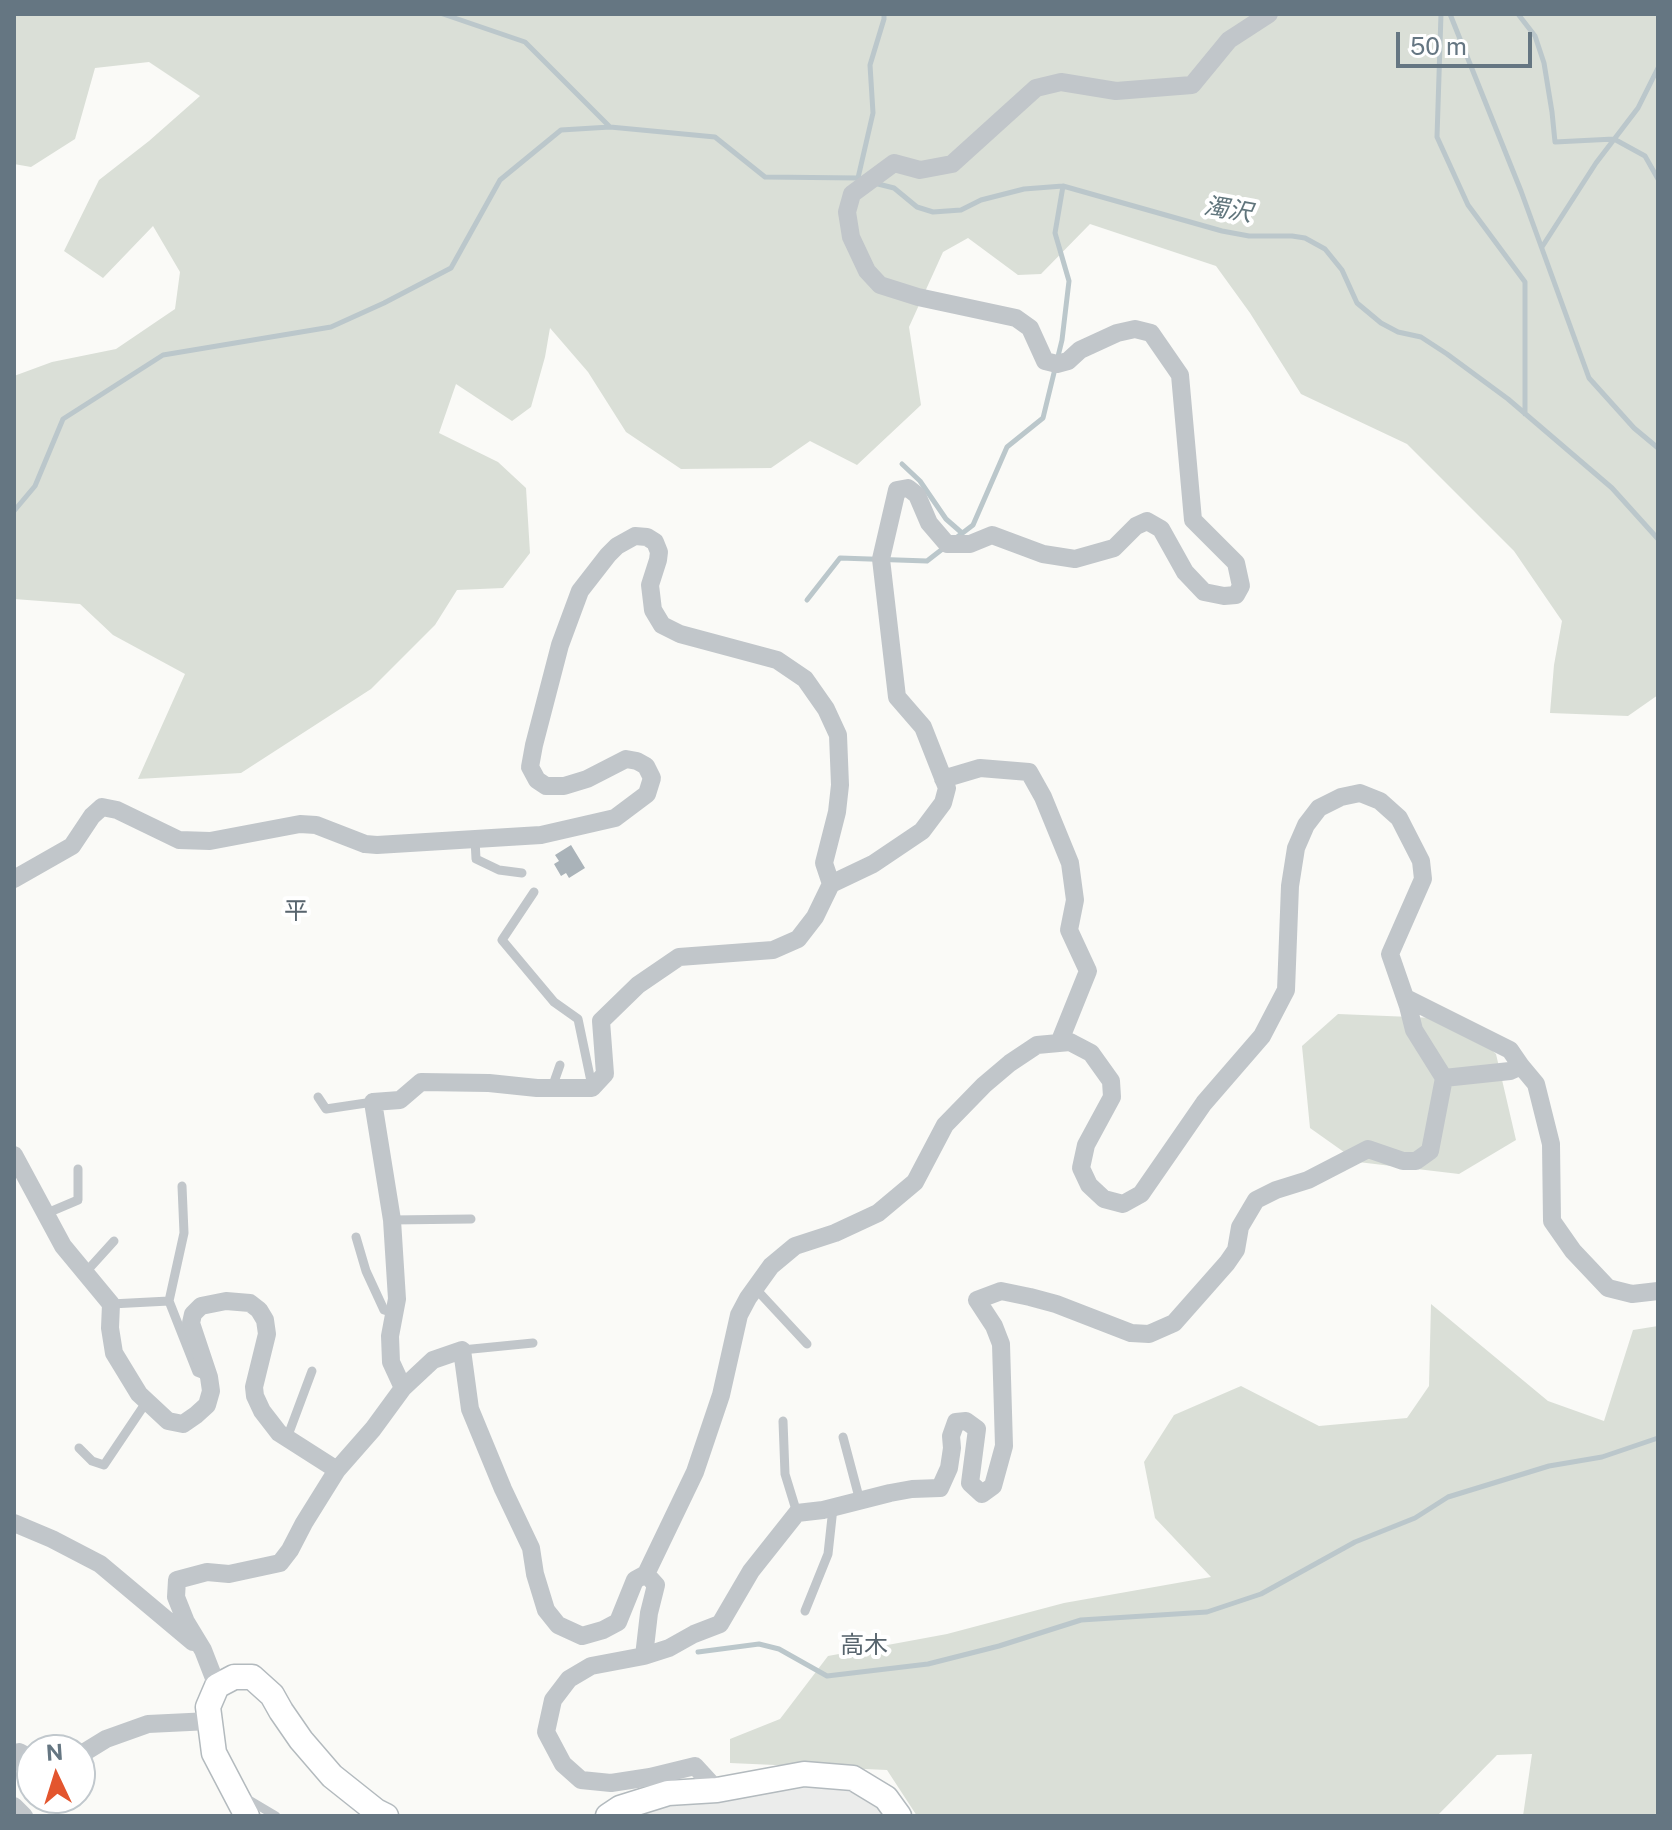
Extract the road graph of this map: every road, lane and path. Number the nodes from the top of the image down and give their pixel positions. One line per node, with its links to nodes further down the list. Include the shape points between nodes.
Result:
1 (1269, 14): 2 (street, via 1229,40 1192,85 1116,91 1061,82 1036,88 952,164 920,170 894,163 852,194 847,212 851,237 880,285 1016,318 1030,328 1045,361 1057,364 1117,333 1151,333 1180,375 1193,520 1236,563 1241,586 1236,595 1204,592 1185,572 1161,529 1147,521 1114,548 1075,559 1043,554 992,535 970,544 947,544 929,523 917,495 908,488 897,490 881,559 897,697 923,727)
2 (943, 779): 6 (street, via 943,803 922,831); 9 (street, via 980,768 1029,772 1043,797 1070,863 1075,900 1069,930 1088,971)
3 (475, 839): 4 (lane, via 476,859); 5 (street, via 365,844 300,824 210,841 179,840 102,807 72,846); 6 (street, via 541,835 615,818 647,794 652,778 637,761 626,759 564,786 546,786 530,767 560,645 580,591 617,546 635,536 647,537 659,552 650,585 653,610 662,625 777,660 805,679 826,709 838,735 840,785 824,863)
4 (522, 873)
5 (14, 879)
6 (831, 884): 14 (street, via 798,939 773,950 679,957 638,985 601,1021 605,1074)
7 (534, 892): 14 (lane, via 502,940 554,1002 578,1019)
8 (1406, 998): 9 (street, via 1390,954 1423,879 1421,861 1399,818 1380,801 1360,793 1319,808 1296,848 1286,990 1262,1036 1204,1103 1141,1194 1123,1204 1104,1199 1081,1168 1086,1145 1112,1097 1111,1081 1091,1053 1070,1042); 11 (street, via 1510,1050); 12 (street, via 1414,1030)
9 (1059, 1043): 26 (street, via 1037,1045 984,1085 945,1125 915,1182 878,1213 795,1246)
10 (560, 1065): 13 (lane, via 554,1082)
11 (1521, 1066): 12 (street); 27 (street, via 1536,1084 1551,1144 1552,1221 1608,1288 1632,1294)
12 (1444, 1078): 43 (street, via 1430,1151 1416,1161 1403,1161 1368,1149 1256,1200 1240,1227 1236,1250 1174,1323 1149,1334 1131,1333 1030,1297 1001,1291 977,1300 1001,1344 1004,1446 993,1486 982,1494 970,1483 977,1429 966,1421 956,1422 949,1468 940,1488)
13 (543, 1088): 14 (street); 16 (street, via 421,1082 400,1100)
14 (592, 1088)
15 (318, 1097): 16 (lane, via 326,1109)
16 (373, 1102): 22 (street)
17 (14, 1155): 20 (street)
18 (78, 1169): 20 (lane, via 78,1200)
19 (182, 1186): 28 (lane, via 184,1233)
20 (45, 1214): 25 (street)
21 (471, 1219): 22 (lane)
22 (392, 1220): 30 (street)
23 (356, 1237): 30 (lane, via 384,1310)
24 (114, 1241): 25 (lane)
25 (85, 1273): 29 (street)
26 (755, 1288): 32 (lane); 47 (street, via 739,1315 721,1395 695,1472)
27 (1658, 1291)
28 (169, 1301): 29 (lane); 35 (lane, via 197,1372)
29 (111, 1304): 37 (street, via 114,1353)
30 (394, 1313): 36 (street, via 391,1362)
31 (533, 1343): 33 (lane)
32 (807, 1344)
33 (462, 1350): 36 (street, via 433,1360); 47 (street, via 470,1409 531,1548 546,1610 558,1625 582,1636 618,1622 635,1580)
34 (312, 1371): 40 (lane)
35 (209, 1377): 37 (street, via 207,1405 183,1424 168,1421); 40 (street, via 191,1323 193,1314 201,1306 226,1301 250,1303 265,1320 267,1334 255,1396)
36 (403, 1388): 42 (street)
37 (147, 1401): 41 (lane, via 104,1465)
38 (783, 1421): 45 (lane, via 785,1474)
39 (843, 1437): 43 (lane)
40 (287, 1438): 42 (street)
41 (79, 1448)
42 (337, 1470): 49 (street, via 280,1563 177,1580 176,1597)
43 (860, 1501): 44 (street)
44 (833, 1508): 45 (street); 48 (lane, via 828,1554)
45 (797, 1513): 50 (street, via 751,1571 720,1624)
46 (14, 1523): 49 (street, via 100,1564)
47 (646, 1574): 50 (street, via 656,1585)
48 (805, 1611)
49 (203, 1650): 51 (street)
50 (644, 1656): 54 (street, via 591,1666 569,1679 553,1700 546,1732 554,1749 581,1780 611,1783 695,1766)
51 (217, 1686): 52 (main road, via 208,1707); 60 (main road, via 234,1677 252,1677 272,1695 332,1776)
52 (210, 1721): 53 (street, via 148,1724); 55 (main road, via 214,1753)
53 (96, 1745)
54 (717, 1790): 61 (main road, via 668,1793); 62 (main road, via 804,1774 853,1778 886,1798)
55 (234, 1791): 58 (main road); 59 (lane)
56 (14, 1806): 57 (street)
57 (24, 1816)
58 (247, 1816)
59 (276, 1816)
60 (386, 1816)
61 (608, 1816)
62 (899, 1816)

